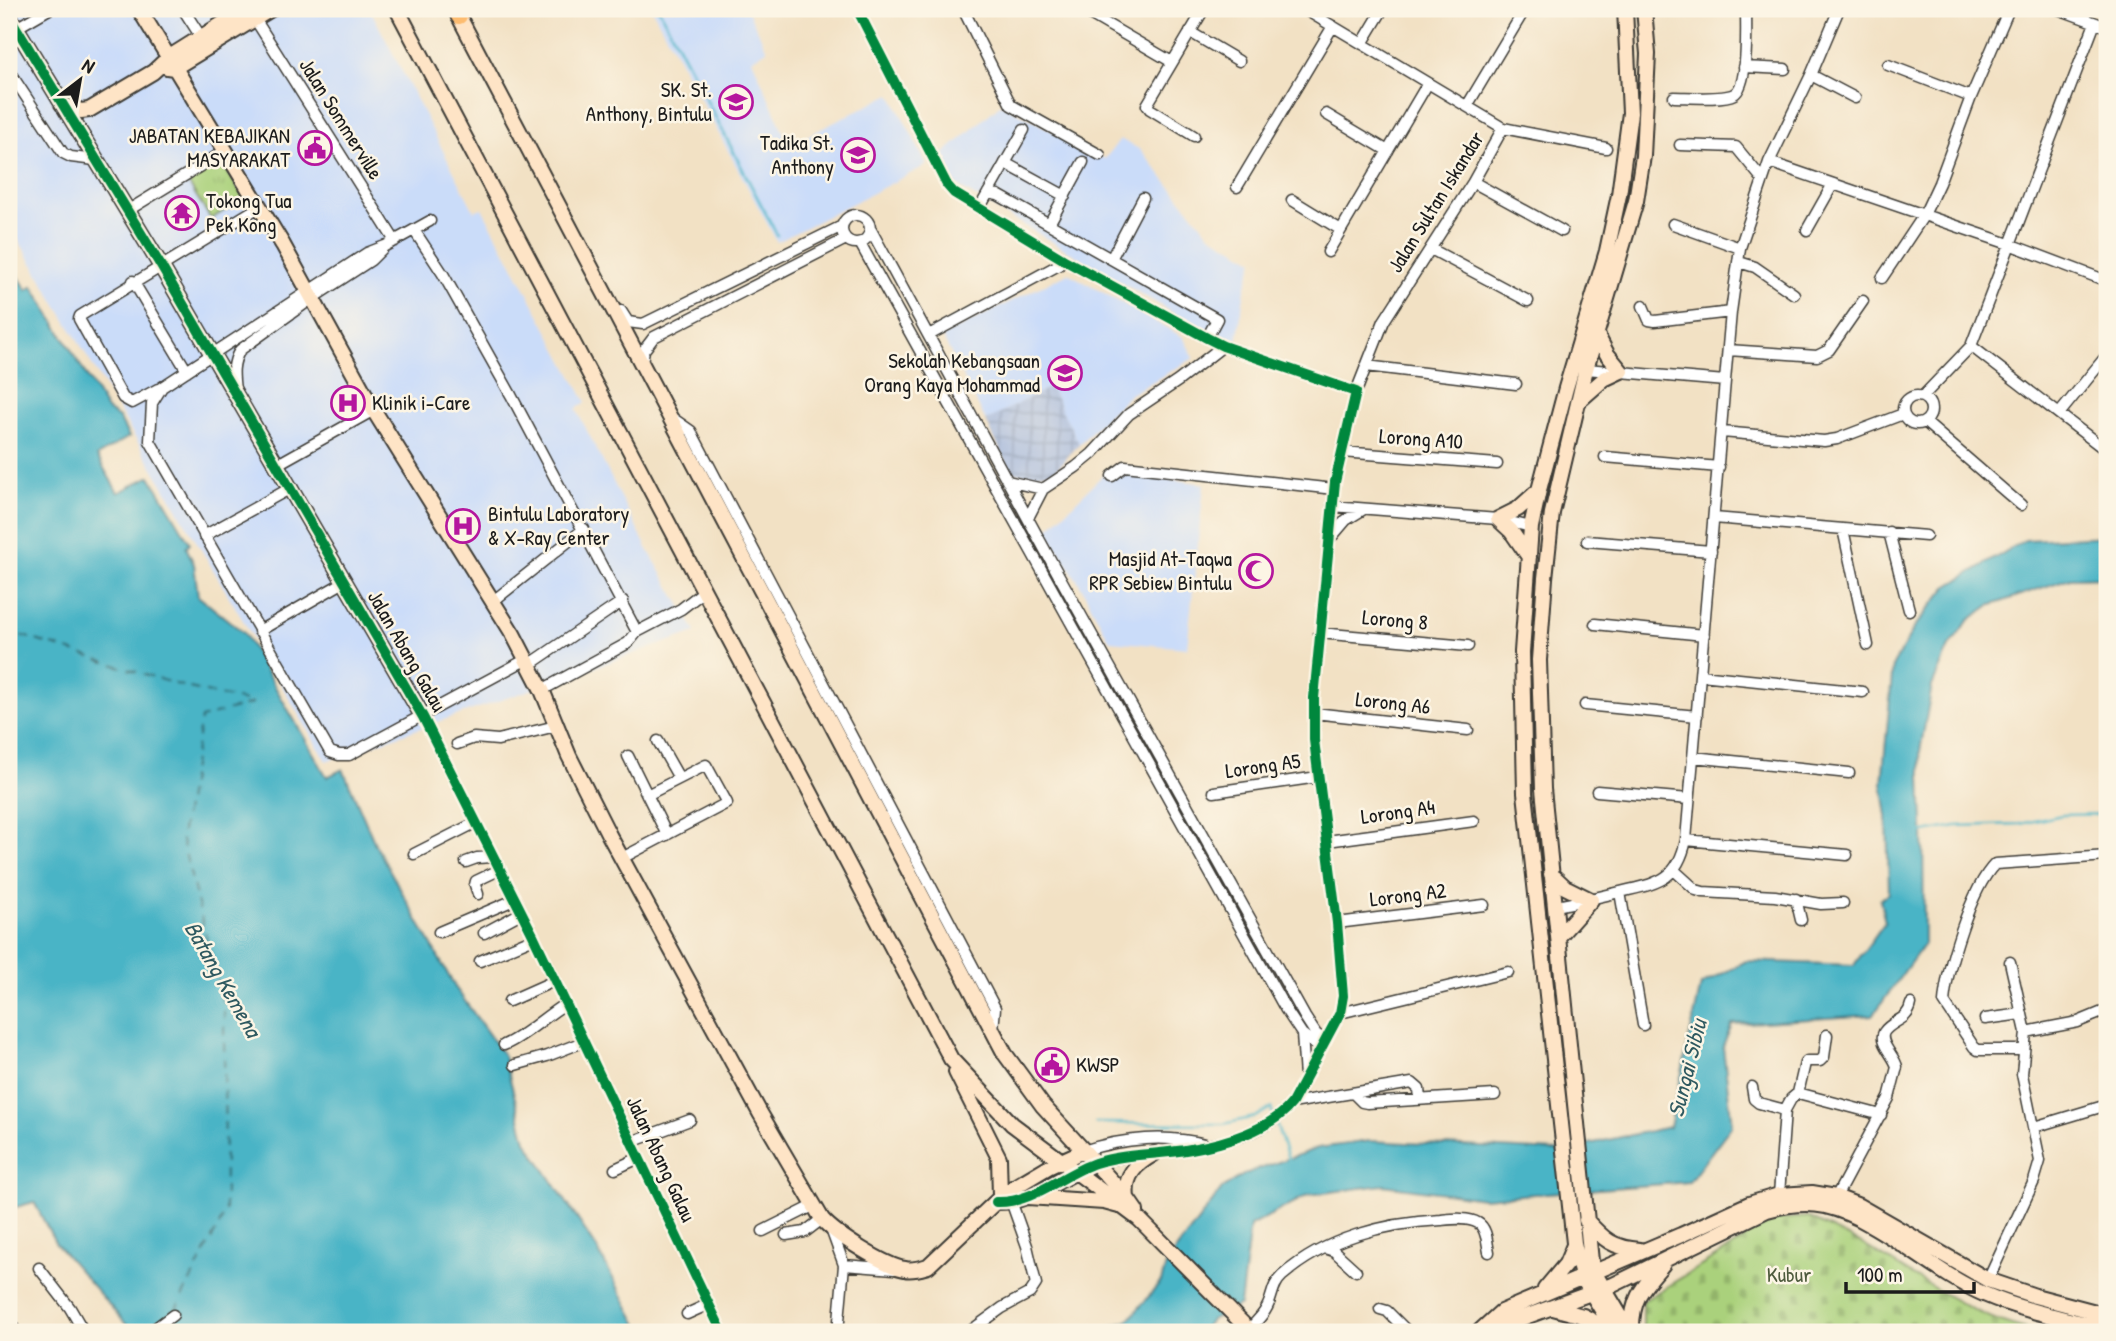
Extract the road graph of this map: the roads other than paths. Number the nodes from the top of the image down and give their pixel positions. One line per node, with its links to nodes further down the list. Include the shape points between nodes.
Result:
1 (49, 9): 24 (street)
2 (139, 9): 30 (street)
3 (183, 9): 26 (street)
4 (271, 9): 20 (street)
5 (397, 9): 157 (street)
6 (857, 9): 66 (street, via 947,185)
7 (963, 9): 52 (street, via 1011,105)
8 (1095, 9): 29 (street, via 1093,16)
9 (1204, 9): 25 (street)
10 (1304, 9): 22 (street, Jalan Sultan Iskandar)
11 (1383, 9): 27 (street)
12 (1525, 9): 41 (street)
13 (1625, 9): 115 (street, via 1630,113 1619,195)
14 (1644, 9): 100 (street, via 1648,54 1643,156 1636,201)
15 (1746, 9): 32 (street)
16 (1839, 9): 35 (street)
17 (2009, 9): 38 (street)
18 (2059, 9): 21 (street)
19 (457, 11): 89 (street)
20 (251, 14): 26 (street); 30 (street); 79 (street, Jalan Sommerville)
21 (2095, 23): 23 (street); 81 (street)
22 (1333, 26): 27 (street, Jalan Sultan Iskandar); 60 (street)
23 (2107, 27)
24 (14, 31): 40 (street, Jalan Abang Galau)
25 (1190, 32): 28 (street); 29 (street)
26 (201, 37): 30 (street)
27 (1362, 44): 36 (street, Jalan Sultan Iskandar)
28 (1239, 61)
29 (1172, 62): 46 (street, via 1147,106)
30 (171, 63): 42 (street); 50 (street)
31 (1888, 65): 38 (street)
32 (1744, 67): 33 (street); 37 (street, via 1739,90 1730,95)
33 (1785, 69)
34 (9, 71): 53 (street, via 63,153)
35 (1811, 75): 39 (street); 55 (street)
36 (1428, 83): 41 (street, Jalan Sultan Iskandar); 51 (street)
37 (1674, 97)
38 (1971, 97): 68 (street)
39 (1855, 98)
40 (62, 104): 42 (street); 47 (street, Jalan Abang Galau)
41 (1466, 106): 44 (street, Jalan Sultan Iskandar)
42 (89, 110): 47 (street)
43 (1325, 114): 51 (street)
44 (1503, 128): 49 (street); 58 (street, Jalan Sultan Iskandar)
45 (1024, 130): 56 (street)
46 (1194, 136)
47 (87, 145): 53 (street, Jalan Abang Galau)
48 (1680, 145): 57 (street, via 1735,147)
49 (1606, 148)
50 (225, 151): 65 (street); 67 (street)
51 (1388, 151): 75 (street)
52 (1100, 155)
53 (95, 160): 67 (street, Jalan Abang Galau)
54 (1083, 162): 62 (street)
55 (1769, 162): 57 (street); 59 (street)
56 (1005, 163): 61 (street); 62 (street)
57 (1763, 180): 82 (street)
58 (1473, 182): 77 (street); 83 (street, Jalan Sultan Iskandar)
59 (1833, 184): 68 (street); 76 (street)
60 (1237, 187)
61 (988, 193): 66 (street); 70 (street)
62 (1065, 196): 70 (street)
63 (1143, 198): 85 (street)
64 (1292, 200): 75 (street)
65 (259, 207): 88 (street); 93 (street)
66 (979, 209): 86 (street)
67 (127, 211): 88 (street, Jalan Abang Galau)
68 (1924, 215): 81 (street); 90 (street)
69 (430, 221): 73 (street)
70 (1049, 224): 85 (street)
71 (1673, 225): 82 (street)
72 (842, 226): 74 (street, via 857,215 868,221); 78 (street); 89 (street, via 643,324 626,321 601,273)
73 (414, 230): 79 (street); 145 (street)
74 (871, 230): 80 (street); 99 (street)
75 (1341, 230): 84 (street)
76 (1807, 230)
77 (1562, 231)
78 (846, 239): 80 (street); 107 (street, via 654,337)
79 (390, 243): 93 (street, via 367,253)
80 (860, 243): 133 (street)
81 (2008, 244): 92 (street); 103 (street)
82 (1740, 248): 87 (street)
83 (1431, 249): 95 (street); 108 (street, Jalan Sultan Iskandar, via 1384,321)
84 (1328, 252)
85 (1111, 260): 101 (street, via 1217,319)
86 (1066, 261): 99 (street); 101 (street)
87 (1738, 262): 94 (street, via 1755,267); 98 (street)
88 (161, 266): 91 (street); 105 (street, Jalan Abang Galau)
89 (592, 267): 107 (street)
90 (1882, 278)
91 (133, 281): 110 (street); 114 (street, via 79,319 129,404)
92 (2107, 281)
93 (312, 294): 105 (street); 117 (street, via 240,350 232,370); 120 (street)
94 (1794, 294)
95 (1528, 301)
96 (1863, 301): 104 (street, via 1823,354)
97 (1643, 306): 98 (street, via 1649,320 1656,321)
98 (1731, 312): 104 (street)
99 (929, 335): 132 (street)
100 (1597, 335): 109 (street); 111 (street)
101 (1207, 338): 102 (street)
102 (1223, 346): 116 (street); 135 (street, via 1129,414 1092,454)
103 (1971, 346): 118 (street); 122 (street)
104 (1728, 350): 112 (street)
105 (212, 354): 110 (street); 117 (street, Jalan Abang Galau)
106 (2107, 355): 122 (street)
107 (642, 362): 259 (street, via 1005,1054)
108 (1366, 366): 113 (street); 116 (street, Jalan Sultan Iskandar)
109 (1586, 369): 111 (street); 115 (street); 119 (street)
110 (187, 371): 114 (street)
111 (1621, 371): 112 (street); 119 (street)
112 (1725, 381): 124 (street)
113 (1516, 384)
114 (162, 387): 148 (street, via 152,402 149,441)
115 (1566, 388): 137 (street)
116 (1356, 393): 126 (street, Jalan Sultan Iskandar)
117 (236, 397): 129 (street, Jalan Abang Galau)
118 (1922, 397): 121 (street, via 1907,400); 123 (street, via 1931,409)
119 (1580, 400): 154 (street, via 1552,513)
120 (374, 410): 129 (street); 159 (street)
121 (1903, 414): 123 (street, via 1912,424); 124 (street, via 1837,439)
122 (2059, 414): 125 (street)
123 (1926, 422): 138 (street)
124 (1722, 432): 130 (street)
125 (2107, 451)
126 (1342, 453): 128 (street, Lorong A10); 136 (street, Jalan Sultan Iskandar)
127 (1605, 457): 130 (street)
128 (1497, 464)
129 (276, 465): 134 (street, Jalan Abang Galau)
130 (1719, 467): 141 (street)
131 (1112, 476): 136 (street, via 1125,466)
132 (1009, 480): 133 (street); 135 (street); 142 (street)
133 (996, 488): 155 (street)
134 (289, 489): 148 (street); 156 (street, Jalan Abang Galau)
135 (1043, 489): 142 (street)
136 (1334, 489): 139 (street, Jalan Sultan Iskandar)
137 (1539, 490): 143 (street); 144 (street)
138 (2021, 505)
139 (1332, 506): 140 (street); 150 (street, Jalan Sultan Iskandar)
140 (1365, 509): 143 (street); 150 (street, via 1346,520)
141 (1714, 518): 146 (street); 152 (street)
142 (1029, 519): 155 (street, via 1052,574); 229 (street)
143 (1497, 519): 144 (street); 153 (street)
144 (1531, 527): 153 (street); 154 (street, via 1538,539 1539,568)
145 (584, 529): 158 (street); 159 (street)
146 (1843, 529): 147 (street); 166 (street)
147 (1889, 532): 149 (street); 160 (street)
148 (204, 536): 162 (street)
149 (1926, 536)
150 (1329, 540): 164 (street, Jalan Sultan Iskandar)
151 (1587, 541): 152 (street)
152 (1712, 551): 165 (street)
153 (1529, 558): 203 (street, via 1522,652 1525,793)
154 (1545, 578): 202 (street, via 1538,689)
155 (1048, 581): 234 (street)
156 (344, 582): 162 (street); 175 (street, Jalan Abang Galau)
157 (703, 592): 163 (street); 240 (street)
158 (623, 601): 163 (street); 168 (street)
159 (492, 602): 168 (street)
160 (1909, 610)
161 (1595, 624): 165 (street)
162 (260, 631): 175 (street, via 330,752 349,755)
163 (637, 632): 170 (street, via 628,643)
164 (1319, 633): 167 (street, Lorong 8); 173 (street, Jalan Sultan Iskandar)
165 (1704, 635): 169 (street)
166 (1868, 645)
167 (1468, 646)
168 (528, 662): 170 (street); 175 (street)
169 (1701, 675): 171 (street); 174 (street)
170 (542, 690): 176 (street)
171 (1863, 692)
172 (1585, 705): 174 (street)
173 (1314, 713): 177 (street, Lorong A6); 184 (street, Jalan Sultan Iskandar)
174 (1697, 716): 181 (street)
175 (423, 717): 190 (street, Jalan Abang Galau)
176 (556, 726): 179 (street); 198 (street)
177 (1468, 730)
178 (658, 741): 183 (street)
179 (457, 744)
180 (628, 756): 187 (street)
181 (1693, 757): 182 (street); 188 (street)
182 (1849, 773)
183 (679, 778): 187 (street); 191 (street, via 706,765 727,803)
184 (1318, 778): 186 (street, Lorong A5); 193 (street, Jalan Sultan Iskandar)
185 (1597, 791): 188 (street)
186 (1214, 792)
187 (647, 795): 191 (street)
188 (1689, 799): 192 (street)
189 (1474, 821): 193 (street, Lorong A4)
190 (475, 822): 194 (street); 197 (street, Jalan Abang Galau)
191 (667, 835): 198 (street)
192 (1686, 840): 195 (street); 201 (street)
193 (1327, 841): 214 (street, Jalan Sultan Iskandar)
194 (414, 854)
195 (1847, 855)
196 (2107, 856): 239 (street, via 1994,864 1968,914 1944,1002 1978,1050)
197 (492, 857): 199 (street); 200 (street, Jalan Abang Galau)
198 (622, 858): 270 (street)
199 (466, 862)
200 (499, 870): 205 (street, via 477,881); 207 (street, Jalan Abang Galau)
201 (1674, 870): 204 (street, via 1660,882); 206 (street, via 1696,890)
202 (1551, 874): 208 (street); 211 (street)
203 (1535, 877): 211 (street, via 1544,898); 255 (street)
204 (1620, 892): 208 (street); 231 (street)
205 (478, 894)
206 (1796, 899): 209 (street); 213 (street)
207 (514, 900): 212 (street, Jalan Abang Galau); 215 (street)
208 (1591, 900): 211 (street); 217 (street)
209 (1843, 904)
210 (1484, 905): 214 (street, Lorong A2)
211 (1556, 906): 217 (street)
212 (521, 913): 216 (street); 218 (street, Jalan Abang Galau)
213 (1801, 920)
214 (1337, 923): 227 (street, Jalan Sultan Iskandar, via 1343,996)
215 (439, 932)
216 (484, 933)
217 (1559, 936): 255 (street)
218 (534, 938): 219 (street); 222 (street, Jalan Abang Galau)
219 (480, 961)
220 (2010, 962): 228 (street)
221 (1508, 972): 227 (street)
222 (554, 981): 223 (street); 224 (street, Jalan Abang Galau)
223 (509, 1001)
224 (565, 1004): 236 (street, Jalan Abang Galau); 237 (street)
225 (1911, 1004): 253 (street, via 1906,1016 1883,1035 1897,1067)
226 (2107, 1010): 233 (street, via 2078,1022)
227 (1340, 1013): 232 (street)
228 (2022, 1014): 230 (street); 233 (street)
229 (1305, 1017): 232 (street); 238 (street)
230 (1985, 1019)
231 (1643, 1025)
232 (1332, 1029): 238 (street)
233 (2026, 1032): 239 (street)
234 (1302, 1034): 238 (street); 242 (street)
235 (1826, 1035): 245 (street, via 1824,1057 1807,1060)
236 (583, 1042): 241 (street); 257 (street, Jalan Abang Galau)
237 (504, 1045)
238 (1323, 1045): 242 (street)
239 (2022, 1050): 256 (street, via 2022,1074)
240 (951, 1059): 262 (street, via 1012,1124); 268 (street, via 999,1158)
241 (515, 1065)
242 (1305, 1077): 250 (street)
243 (1752, 1087): 252 (street, via 1754,1100)
244 (1377, 1088): 246 (street); 248 (street, via 1412,1083 1419,1089); 249 (street)
245 (1798, 1093): 252 (street); 253 (street)
246 (1354, 1094): 249 (street, via 1362,1102); 250 (street)
247 (1495, 1095): 248 (street)
248 (1420, 1099): 249 (street)
249 (1379, 1102)
250 (1292, 1103): 258 (street, via 1276,1118)
251 (2107, 1105): 256 (street)
252 (1786, 1110): 266 (street)
253 (1881, 1115): 267 (street)
254 (690, 1120): 257 (street)
255 (1570, 1127): 271 (street); 275 (street)
256 (2034, 1127): 285 (street, via 2038,1171)
257 (631, 1142): 261 (street, Jalan Abang Galau)
258 (1209, 1145): 259 (street, via 1191,1140 1132,1140); 260 (street)
259 (1083, 1151): 262 (street); 263 (street)
260 (1154, 1154): 263 (street); 269 (street, via 1130,1172)
261 (639, 1158): 264 (street); 288 (street, Jalan Abang Galau)
262 (1062, 1161): 265 (street); 268 (street)
263 (1094, 1163): 265 (street); 269 (street)
264 (615, 1169)
265 (1077, 1171): 268 (street); 269 (street)
266 (1779, 1195): 267 (street); 277 (street)
267 (1836, 1197): 285 (street)
268 (1008, 1199): 269 (street); 282 (street, via 928,1266); 303 (street, via 1037,1284)
269 (1125, 1203): 297 (street)
270 (813, 1206): 272 (street); 273 (street)
271 (1586, 1220): 277 (street, via 1619,1249); 284 (street)
272 (827, 1224): 274 (street); 280 (street); 282 (street, via 869,1253)
273 (763, 1231)
274 (786, 1235)
275 (1574, 1243): 284 (street); 287 (street, via 1566,1264)
276 (1325, 1248): 278 (street, via 1410,1222 1458,1219 1477,1222 1484,1229); 283 (street); 297 (street, via 1276,1282 1266,1310)
277 (1645, 1250): 284 (street)
278 (1489, 1252)
279 (1669, 1258): 286 (street); 295 (street, via 1767,1210 1823,1206 1854,1217 1982,1293); 306 (street, via 1634,1301)
280 (844, 1265): 282 (street); 302 (street)
281 (39, 1268): 299 (street)
282 (905, 1269)
283 (1356, 1271)
284 (1588, 1274): 286 (street); 287 (street)
285 (1988, 1280): 293 (street)
286 (1598, 1292): 289 (street); 305 (street); 306 (street)
287 (1539, 1294): 296 (street, via 1502,1312)
288 (709, 1304): 291 (street); 301 (street, Jalan Abang Galau)
289 (1552, 1308): 296 (street); 305 (street, via 1583,1316)
290 (1380, 1309): 304 (street)
291 (687, 1314)
292 (173, 1315): 300 (street)
293 (2107, 1315)
294 (9, 1326): 298 (street)
295 (2107, 1329)
296 (1482, 1330)
297 (1250, 1331)
298 (16, 1332)
299 (83, 1332)
300 (150, 1332)
301 (722, 1332)
302 (838, 1332)
303 (968, 1332)
304 (1408, 1332)
305 (1614, 1332)
306 (1631, 1332)

